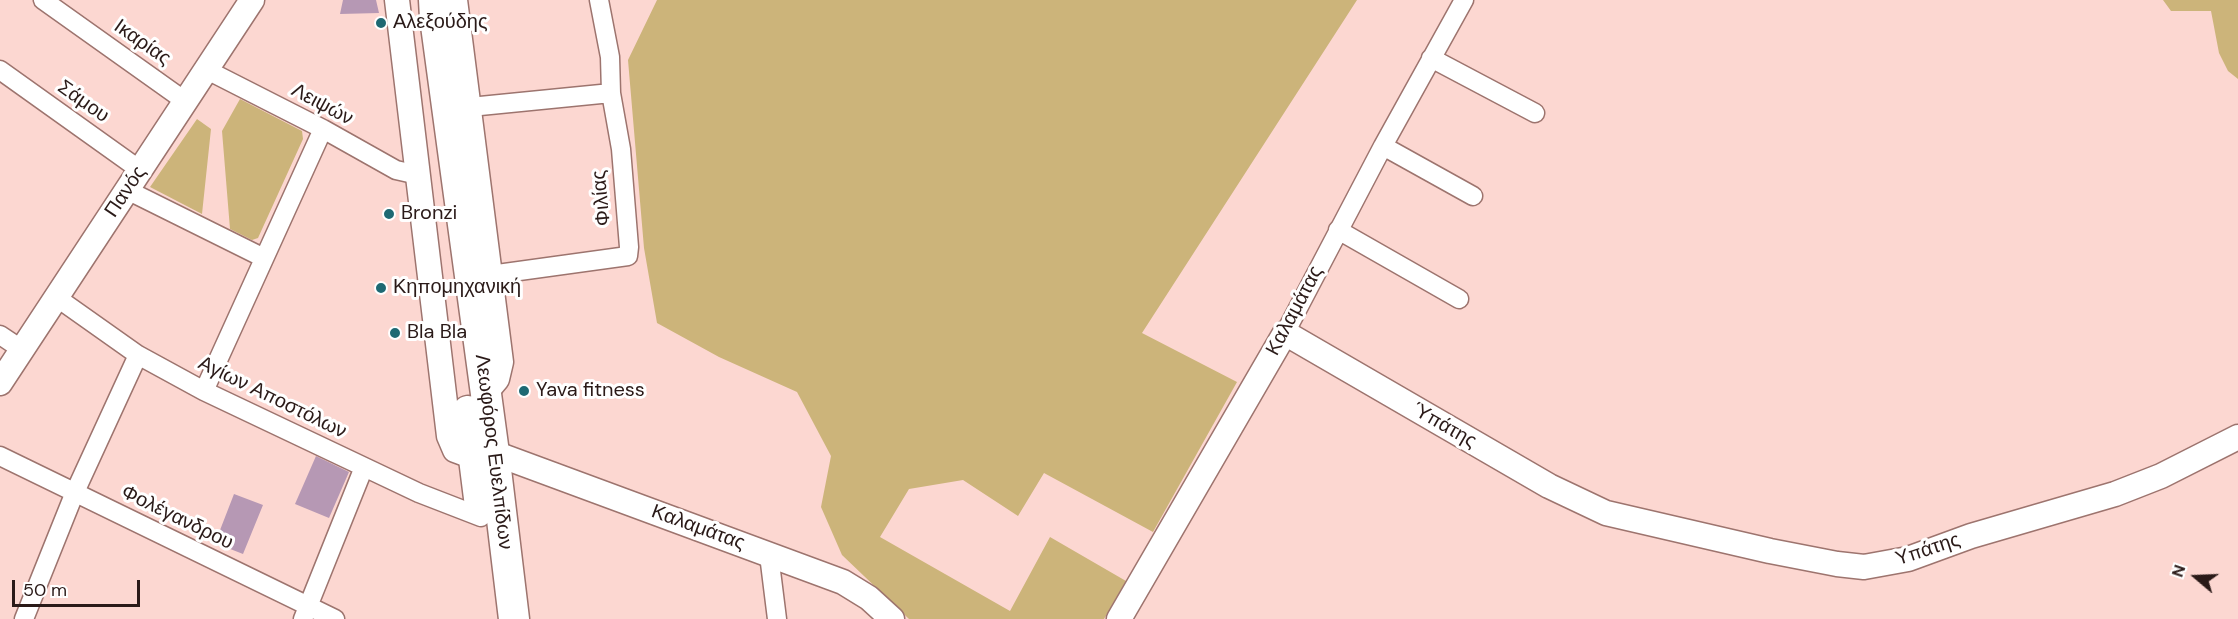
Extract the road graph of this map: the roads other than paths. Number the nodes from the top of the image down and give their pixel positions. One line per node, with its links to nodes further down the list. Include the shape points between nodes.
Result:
1 (43, 0): 11 (street, Ικαρίας)
2 (252, 0): 8 (street, Πανός)
3 (455, 0): 12 (street)
4 (599, 0): 10 (street, Φιλίας, via 610,57)
5 (1464, 0): 7 (street, Καλαμάτας)
6 (413, 9): 17 (street, Καλαμάτας); 31 (main road, Λεωφόρος Ευελπίδων, via 435,18); 33 (main road, Λεωφόρος Ευελπίδων)
7 (1431, 58): 13 (street); 15 (street, Καλαμάτας)
8 (207, 69): 11 (street, Πανός); 14 (street, Λειψών)
9 (0, 70): 16 (street, Σάμου)
10 (611, 93): 12 (street); 22 (street, Φιλίας, via 621,149 627,256)
11 (185, 101): 16 (street, Πανός)
12 (470, 107): 22 (street)
13 (1535, 113)
14 (323, 129): 17 (street, Λειψών, via 396,170); 21 (street)
15 (1383, 146): 19 (street); 20 (street, Καλαμάτας)
16 (140, 170): 18 (street, Πανός)
17 (418, 175): 33 (street, Καλαμάτας, via 449,436 455,450)
18 (127, 190): 21 (street); 23 (street, Πανός)
19 (1473, 196)
20 (1338, 230): 24 (street); 25 (street, Καλαμάτας)
21 (264, 258): 30 (street)
22 (490, 274): 31 (street, via 501,362 497,379)
23 (56, 297): 27 (street, Πανός); 28 (street, Αγίων Αποστόλων)
24 (1459, 299)
25 (1285, 333): 37 (street, Ύπάτης, via 1549,486); 47 (street, Καλαμάτας)
26 (0, 335): 27 (street)
27 (21, 349): 29 (street, Πανός)
28 (138, 354): 30 (street, Αγίων Αποστόλων); 36 (street)
29 (0, 383)
30 (204, 391): 35 (street, Αγίων Αποστόλων)
31 (486, 392): 33 (main road, Λεωφόρος Ευελπίδων)
32 (2238, 437): 37 (street, Υπάτης, via 2161,476 2115,494 1971,536 1908,559 1864,567)
33 (484, 455): 38 (main road, Λεωφόρος Ευελπίδων); 39 (street, Καλαμάτας); 44 (main road, Λεωφόρος Ευελπίδων)
34 (0, 456): 36 (street, Φολέγανδρου)
35 (364, 467): 38 (street, Αγίων Αποστόλων, via 419,494); 40 (street)
36 (75, 492): 40 (street, Φολέγανδρου); 41 (street)
37 (1606, 513)
38 (481, 517): 43 (main road, Λεωφόρος Ευελπίδων)
39 (769, 555): 45 (street); 46 (street, Καλαμάτας, via 857,589)
40 (306, 613): 42 (street, Φολέγανδρου)
41 (24, 619)
42 (335, 619)
43 (494, 619)
44 (514, 619)
45 (777, 619)
46 (892, 619)
47 (1119, 619)

